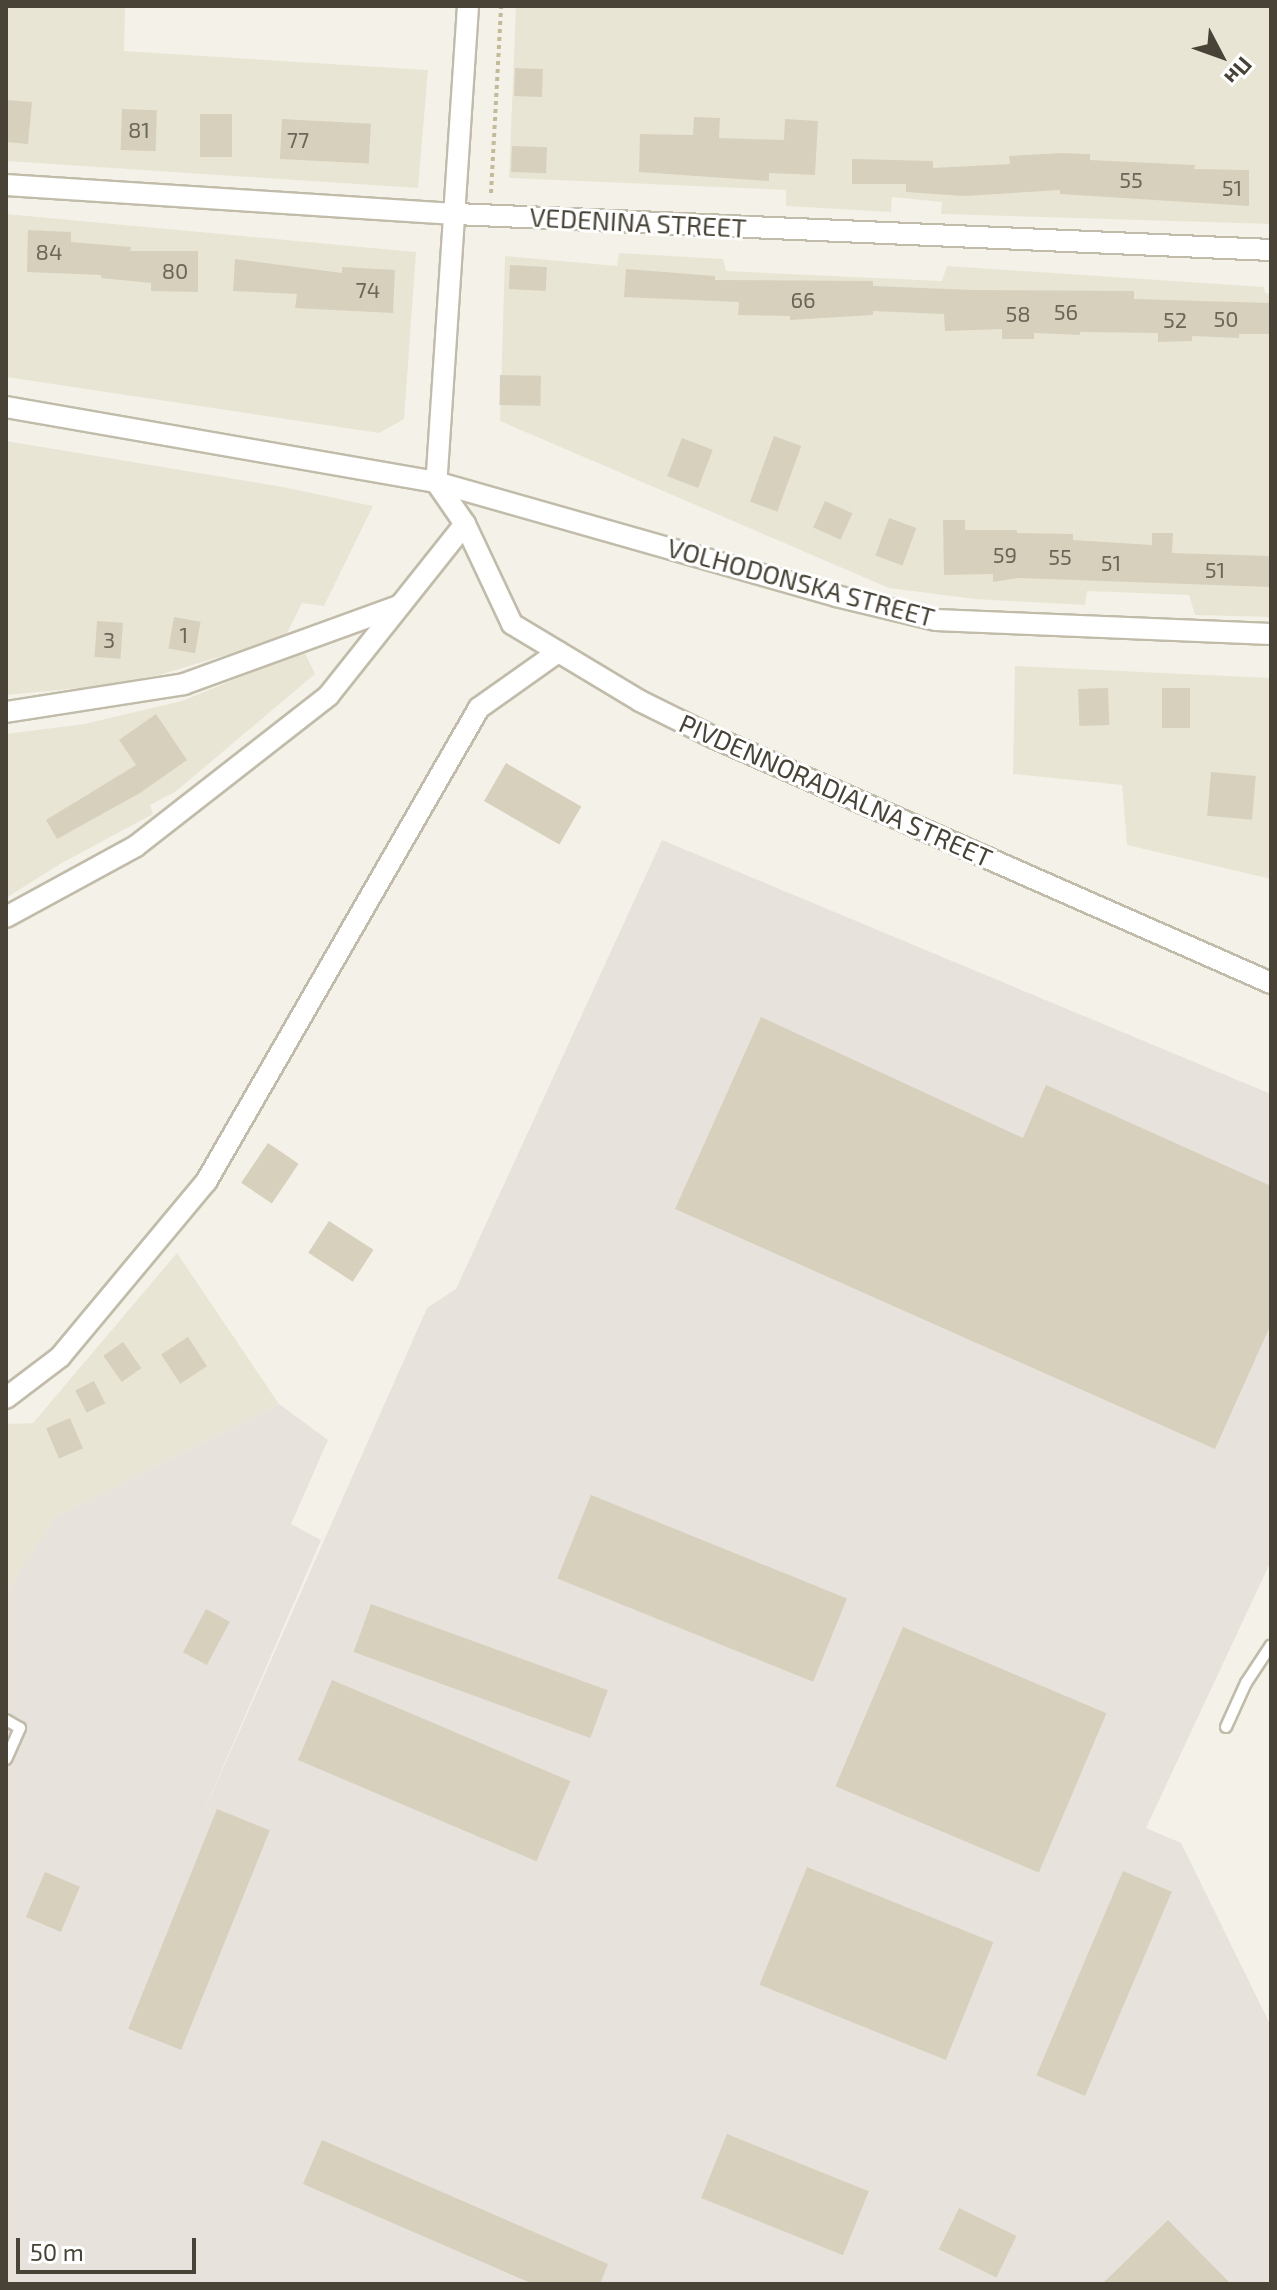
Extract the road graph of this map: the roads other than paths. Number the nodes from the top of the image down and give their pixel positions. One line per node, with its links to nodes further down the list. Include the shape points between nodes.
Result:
1 (468, 6): 3 (street)
2 (6, 185): 3 (street, VEDENINA STREET)
3 (456, 214): 4 (street, VEDENINA STREET); 6 (street)
4 (1271, 250)
5 (6, 407): 6 (street)
6 (436, 482): 7 (street, PIVDENNORADIALNA STREET); 9 (street, VOLHODONSKA STREET, via 936,620)
7 (465, 524): 8 (street); 10 (street, PIVDENNORADIALNA STREET, via 512,624)
8 (401, 605): 11 (street, via 184,684); 12 (street, via 329,695 136,846)
9 (1271, 634)
10 (558, 652): 13 (street, PIVDENNORADIALNA STREET, via 715,738); 14 (street, via 479,708 206,1182 60,1357)
11 (6, 712)
12 (6, 917)
13 (1271, 983)
14 (6, 1398)
15 (1271, 1645): 17 (lane)
16 (6, 1720): 18 (lane, via 20,1728)
17 (1226, 1727)
18 (6, 1759)

